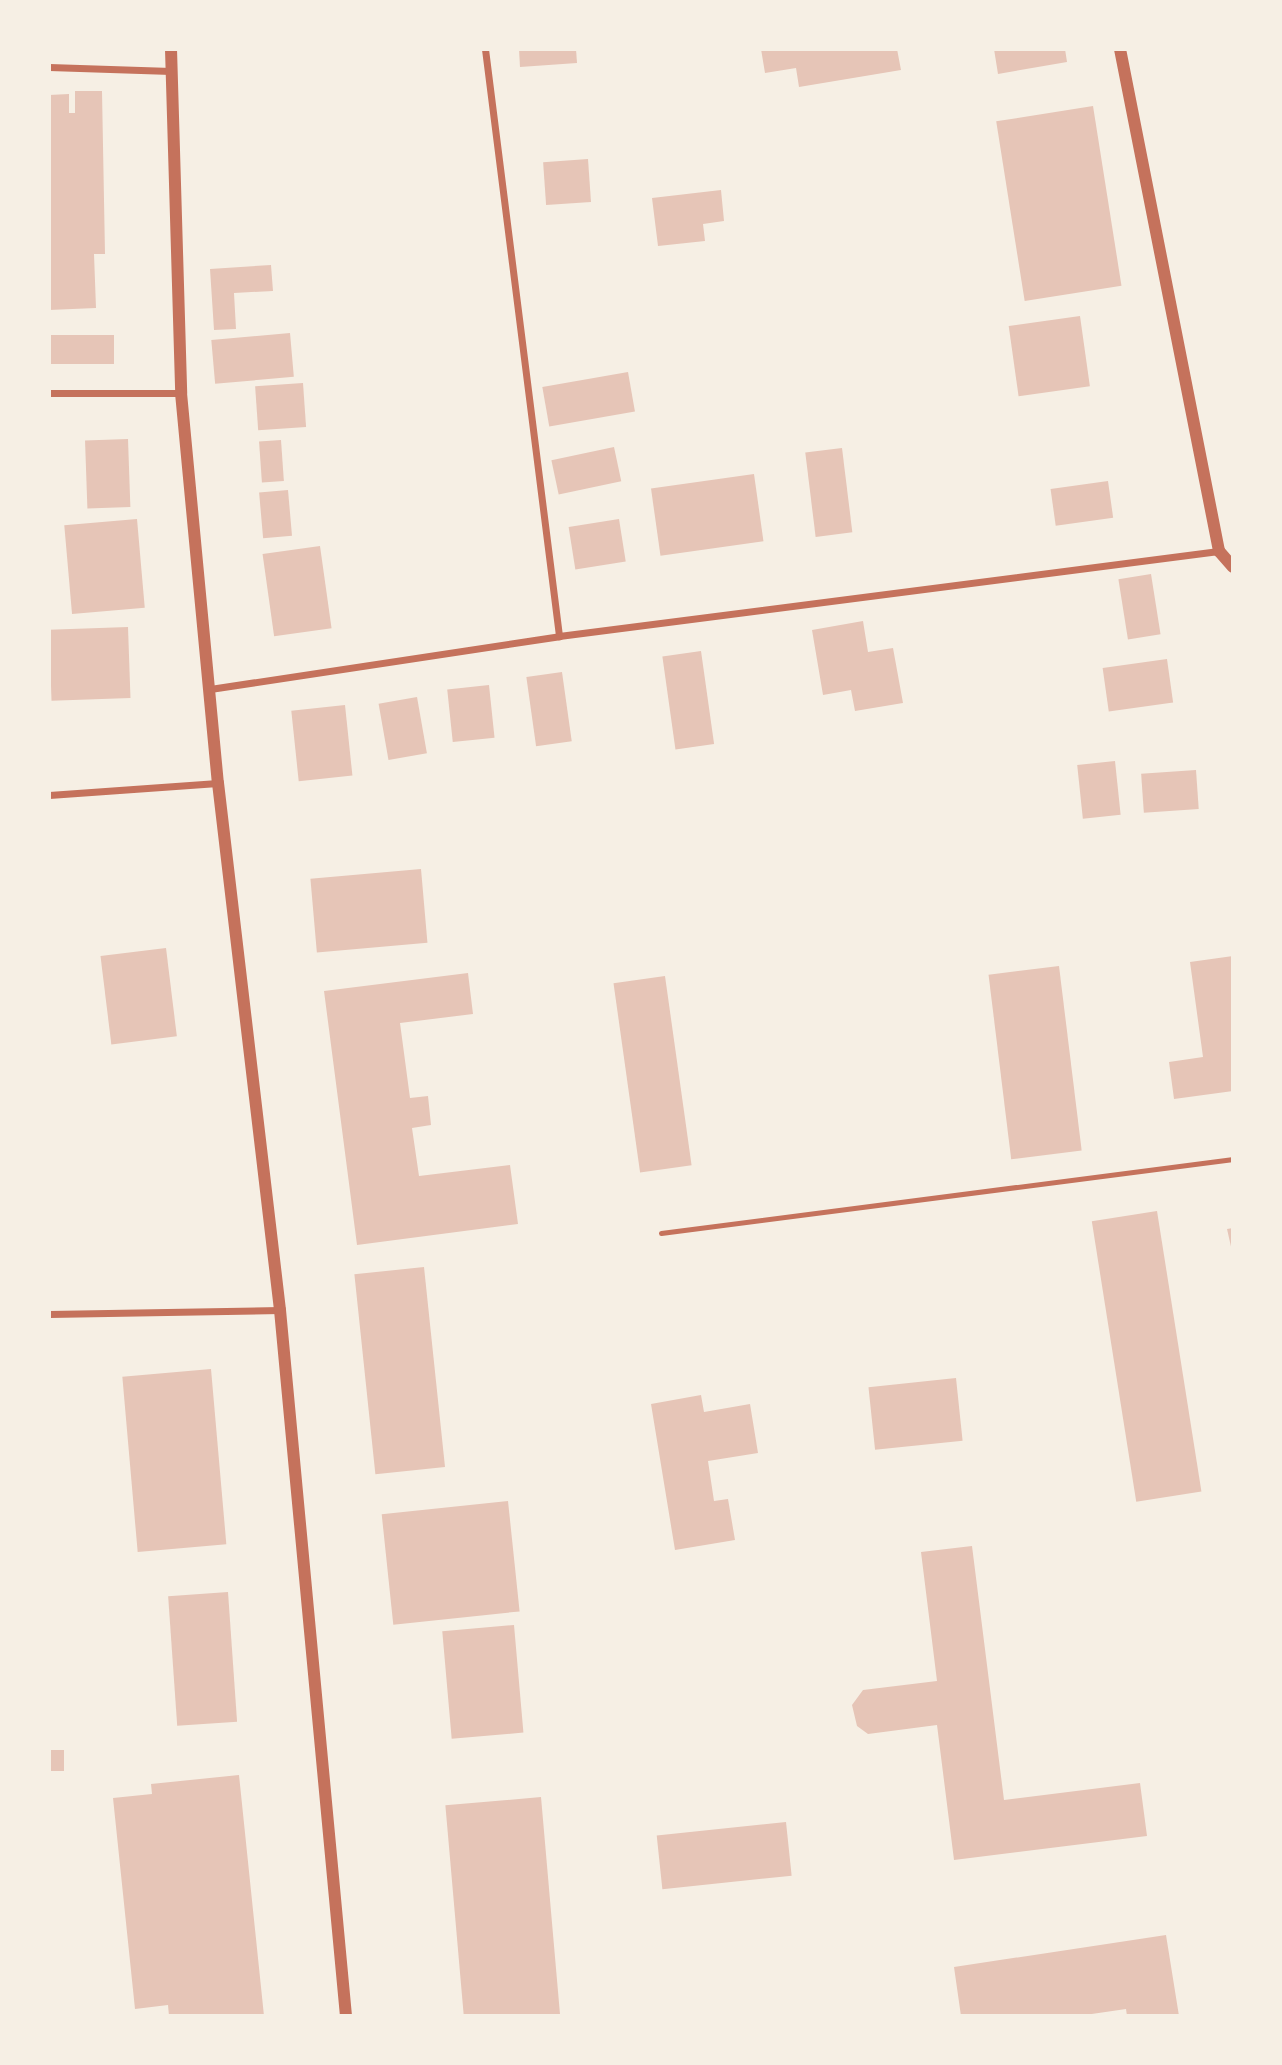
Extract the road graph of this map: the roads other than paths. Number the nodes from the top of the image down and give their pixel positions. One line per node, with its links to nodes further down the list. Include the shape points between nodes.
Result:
1 (171, 49): 5 (street)
2 (485, 49): 10 (street, via 487,95)
3 (1120, 49): 8 (street)
4 (49, 67): 5 (street)
5 (171, 71): 6 (street)
6 (181, 393): 7 (street); 11 (street)
7 (49, 394)
8 (1219, 551): 9 (street); 10 (street)
9 (1233, 567)
10 (559, 636): 11 (street)
11 (210, 689): 12 (street)
12 (218, 783): 13 (street); 16 (street)
13 (49, 795)
14 (1233, 1159): 15 (lane)
15 (661, 1233)
16 (280, 1310): 17 (street); 18 (street)
17 (49, 1314)
18 (346, 2016)

